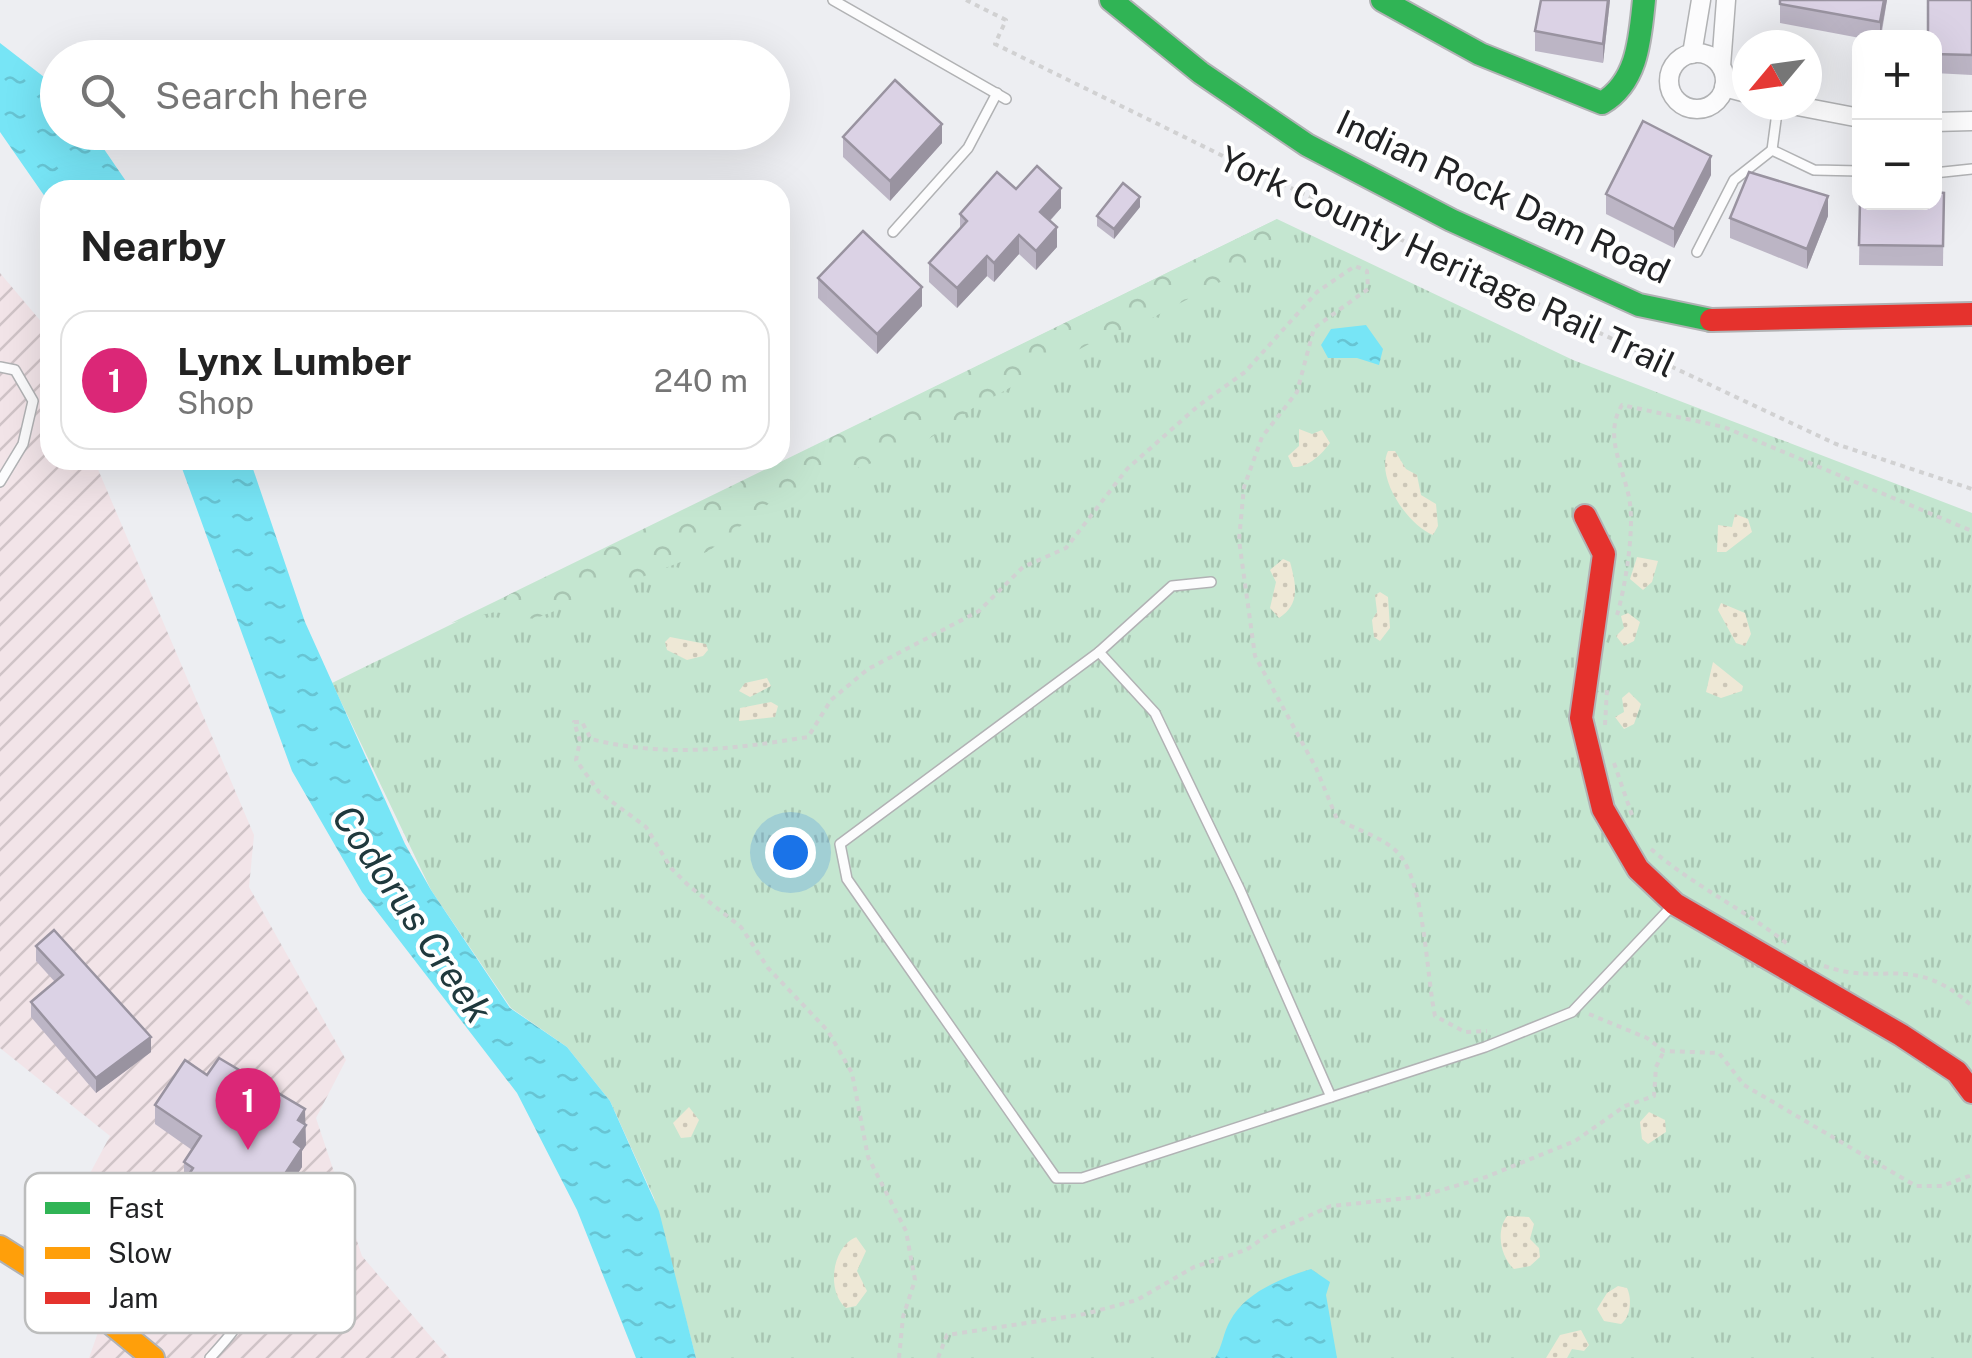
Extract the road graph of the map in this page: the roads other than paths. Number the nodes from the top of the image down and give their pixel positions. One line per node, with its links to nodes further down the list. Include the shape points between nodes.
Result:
1 (833, 0): 20 (lane, via 1002,96 968,148)
2 (1111, 0): 22 (street, Indian Rock Dam Road, via 1201,73 1307,145 1451,220 1639,304 1687,318 1745,322)
3 (1382, 0): 4 (street, via 1480,54 1602,103 1622,89)
4 (1644, 0)
5 (1701, 0): 7 (street)
6 (1726, 0): 8 (street)
7 (1692, 54): 8 (street); 9 (street, via 1674,65 1670,86 1681,104 1702,109)
8 (1720, 66): 9 (street)
9 (1724, 88): 10 (street)
10 (1732, 90)
11 (1822, 111): 12 (street)
12 (1852, 116)
13 (1776, 120): 16 (lane)
14 (1972, 121): 15 (street)
15 (1942, 122)
16 (1772, 150): 18 (lane, via 1814,170); 21 (lane, via 1734,180)
17 (1972, 169): 19 (lane)
18 (1852, 170)
19 (1942, 172)
20 (893, 232)
21 (1697, 252)
22 (1972, 314)
23 (0, 368): 24 (lane, via 15,370 32,401 23,444)
24 (0, 482)
25 (1585, 516): 28 (street, via 1604,554 1581,718 1603,809 1638,869)
26 (1211, 582): 27 (lane, via 1172,586)
27 (1099, 652): 30 (lane, via 1155,713); 30 (lane, via 840,844 847,880 1056,1178 1082,1178)
28 (1674, 904): 29 (street, via 1901,1035 1956,1072); 30 (lane, via 1572,1012)
29 (1972, 1092)
30 (1331, 1097)
31 (0, 1247): 32 (street)
32 (25, 1261)
33 (127, 1333): 35 (street)
34 (229, 1333): 36 (lane)
35 (153, 1358)
36 (210, 1358)

